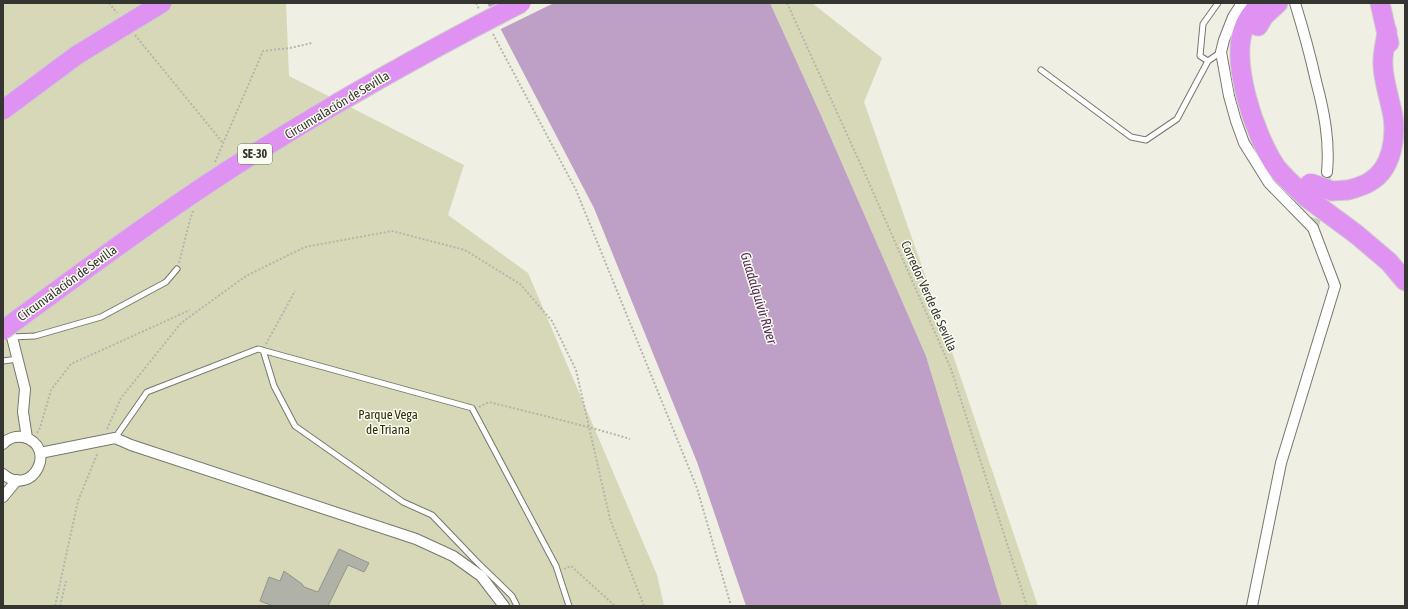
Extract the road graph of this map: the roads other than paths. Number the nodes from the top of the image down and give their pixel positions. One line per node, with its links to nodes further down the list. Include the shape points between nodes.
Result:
1 (162, 3): 15 (highway, bridge, via 77,55)
2 (521, 3): 21 (highway, Circunvalación de Sevilla / SE-30, bridge, via 379,79 228,171 122,243)
3 (1218, 3): 13 (lane, via 1203,24 1200,56)
4 (1242, 3): 11 (street, via 1233,17)
5 (1261, 3): 18 (highway, via 1244,26 1240,43 1244,86 1255,125 1268,154 1286,178)
6 (1278, 3): 18 (highway, via 1264,16 1256,30 1251,56 1253,72 1263,112 1275,143)
7 (1295, 3): 17 (street, via 1324,114)
8 (1380, 3): 10 (highway)
9 (1390, 3): 12 (highway, via 1394,27)
10 (1387, 31): 12 (highway); 18 (highway, bridge, via 1383,65 1394,136 1387,163 1372,181 1360,187 1332,191)
11 (1221, 52): 13 (lane); 35 (street, via 1230,96 1244,143 1268,184 1313,228 1335,286 1282,463)
12 (1393, 58): 16 (highway)
13 (1208, 61): 14 (lane, via 1177,118 1146,140 1130,137)
14 (1041, 70)
15 (3, 110)
16 (1405, 110)
17 (1327, 172)
18 (1308, 190): 20 (highway, bridge, via 1389,262)
19 (177, 269): 21 (lane, via 166,282 101,317 36,336)
20 (1405, 281)
21 (6, 331): 23 (street)
22 (263, 350): 25 (lane, via 258,349 147,392); 33 (lane, via 274,386 295,426 403,502 432,515 512,596); 34 (lane, via 472,408 558,571)
23 (18, 359): 24 (lane); 26 (street, via 25,389 23,412)
24 (3, 361)
25 (115, 438): 28 (street); 32 (street, via 416,539 453,556 481,576)
26 (30, 440): 27 (street, via 12,438); 28 (street, via 38,447)
27 (3, 444)
28 (40, 453): 30 (street, via 41,460 36,473 24,480)
29 (3, 474): 30 (street)
30 (17, 480): 31 (street)
31 (3, 497)
32 (504, 606)
33 (516, 606)
34 (569, 606)
35 (1252, 606)

